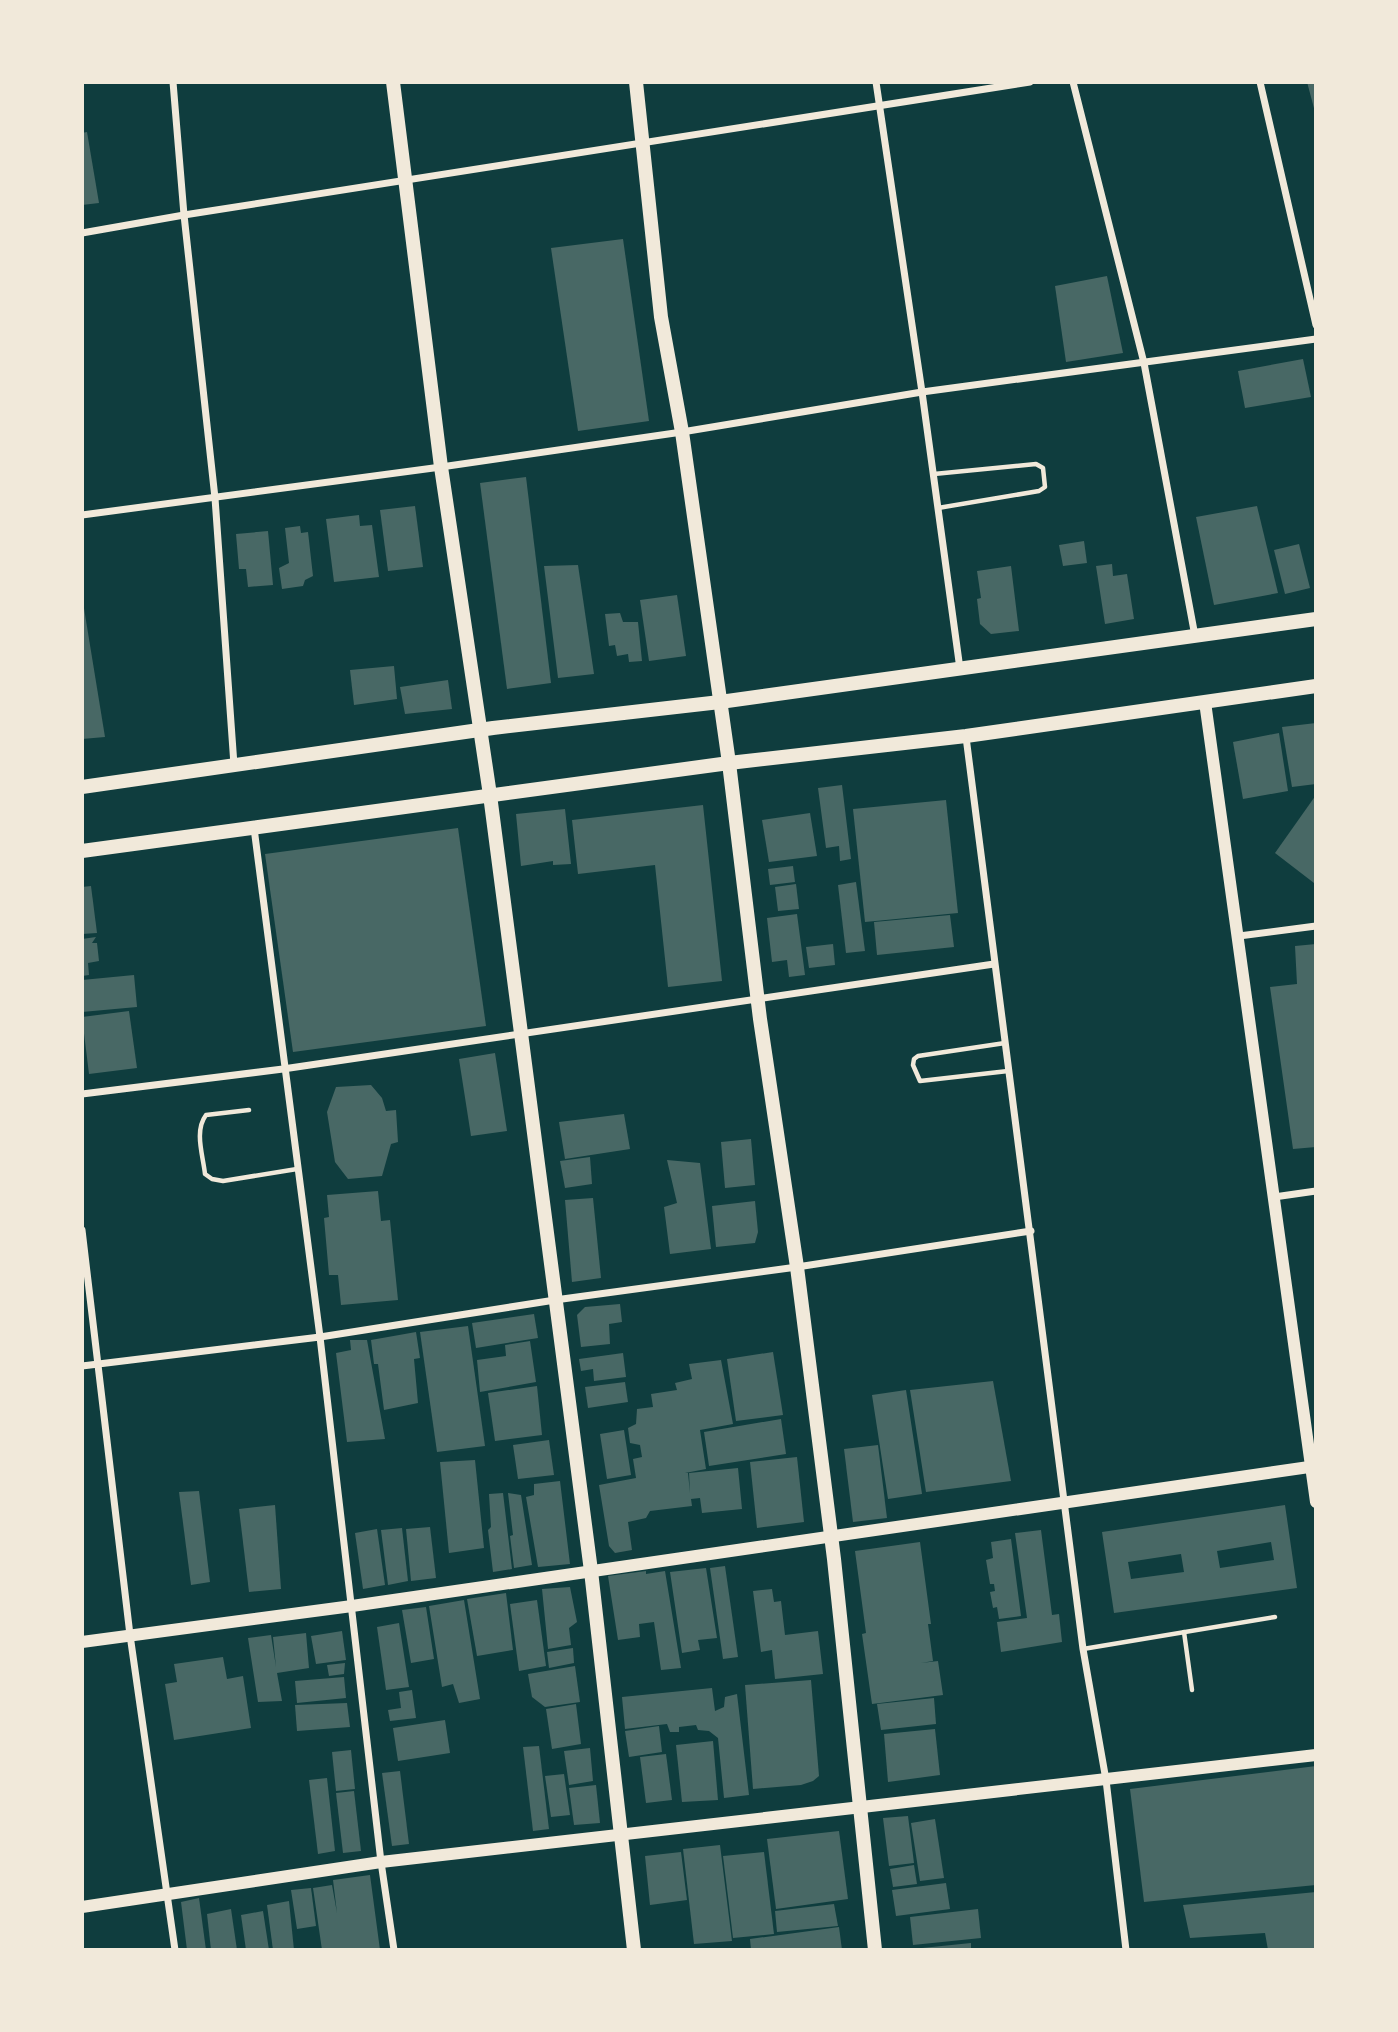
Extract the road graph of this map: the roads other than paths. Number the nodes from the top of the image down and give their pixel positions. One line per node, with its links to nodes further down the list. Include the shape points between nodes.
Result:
1 (173, 82): 11 (street)
2 (393, 82): 10 (main road)
3 (636, 82): 9 (main road)
4 (876, 82): 8 (street)
5 (1030, 82): 8 (street)
6 (1073, 82): 15 (street)
7 (1260, 82): 13 (street)
8 (880, 106): 9 (street); 16 (street)
9 (643, 143): 10 (street); 17 (main road, via 661,317)
10 (405, 182): 11 (street); 18 (main road)
11 (184, 215): 12 (street); 20 (street)
12 (82, 233)
13 (1316, 325)
14 (1316, 339): 15 (street)
15 (1144, 363): 16 (street); 24 (street)
16 (922, 393): 17 (street); 19 (street)
17 (682, 432): 18 (street); 27 (main road)
18 (441, 467): 20 (street); 29 (main road)
19 (934, 474): 21 (street); 21 (lane, via 1036,464 1043,468 1046,481 1040,491)
20 (215, 498): 22 (street); 32 (street)
21 (938, 508): 25 (street)
22 (82, 515)
23 (1316, 619): 24 (main road)
24 (1195, 637): 25 (main road)
25 (960, 670): 27 (main road)
26 (1316, 686): 28 (main road)
27 (720, 702): 29 (main road); 31 (main road)
28 (1205, 702): 30 (main road); 38 (street)
29 (480, 730): 32 (main road); 34 (main road)
30 (966, 736): 31 (main road); 39 (street)
31 (729, 763): 34 (main road); 40 (main road)
32 (234, 765): 33 (main road)
33 (82, 787)
34 (489, 795): 35 (main road); 41 (main road)
35 (254, 828): 36 (main road); 43 (street)
36 (82, 851)
37 (1316, 926): 38 (street)
38 (1239, 936): 49 (street)
39 (994, 964): 40 (street); 42 (street)
40 (758, 998): 41 (street); 52 (main road)
41 (520, 1034): 43 (street); 53 (main road)
42 (1005, 1044): 44 (street); 44 (lane, via 918,1056 913,1065 920,1081)
43 (283, 1069): 45 (street); 47 (street)
44 (1009, 1071): 51 (street)
45 (82, 1094)
46 (249, 1110): 47 (lane, via 206,1115 201,1122 205,1174 223,1181)
47 (297, 1169): 54 (street)
48 (1316, 1191): 49 (street)
49 (1274, 1197): 57 (street)
50 (82, 1230): 55 (street)
51 (1031, 1231): 52 (street); 59 (street)
52 (797, 1267): 53 (street); 60 (main road)
53 (555, 1300): 54 (street); 61 (main road)
54 (320, 1337): 55 (street); 62 (street)
55 (99, 1364): 56 (street); 65 (street)
56 (82, 1366)
57 (1313, 1467): 58 (street); 59 (street)
58 (1316, 1502)
59 (1065, 1504): 60 (street); 67 (street)
60 (831, 1536): 61 (street); 71 (main road)
61 (591, 1571): 62 (street); 72 (main road)
62 (352, 1606): 65 (street); 73 (street)
63 (1275, 1617): 64 (lane)
64 (1184, 1632): 67 (lane); 68 (lane)
65 (130, 1635): 66 (street); 74 (street)
66 (82, 1642)
67 (1083, 1649): 70 (street)
68 (1192, 1690)
69 (1316, 1755): 70 (street)
70 (1106, 1780): 71 (street); 80 (street)
71 (860, 1806): 72 (street); 79 (main road)
72 (620, 1835): 73 (street); 78 (main road)
73 (381, 1862): 74 (street); 77 (street)
74 (167, 1895): 75 (street); 76 (street)
75 (82, 1907)
76 (176, 1950)
77 (394, 1950)
78 (634, 1950)
79 (875, 1950)
80 (1126, 1950)

